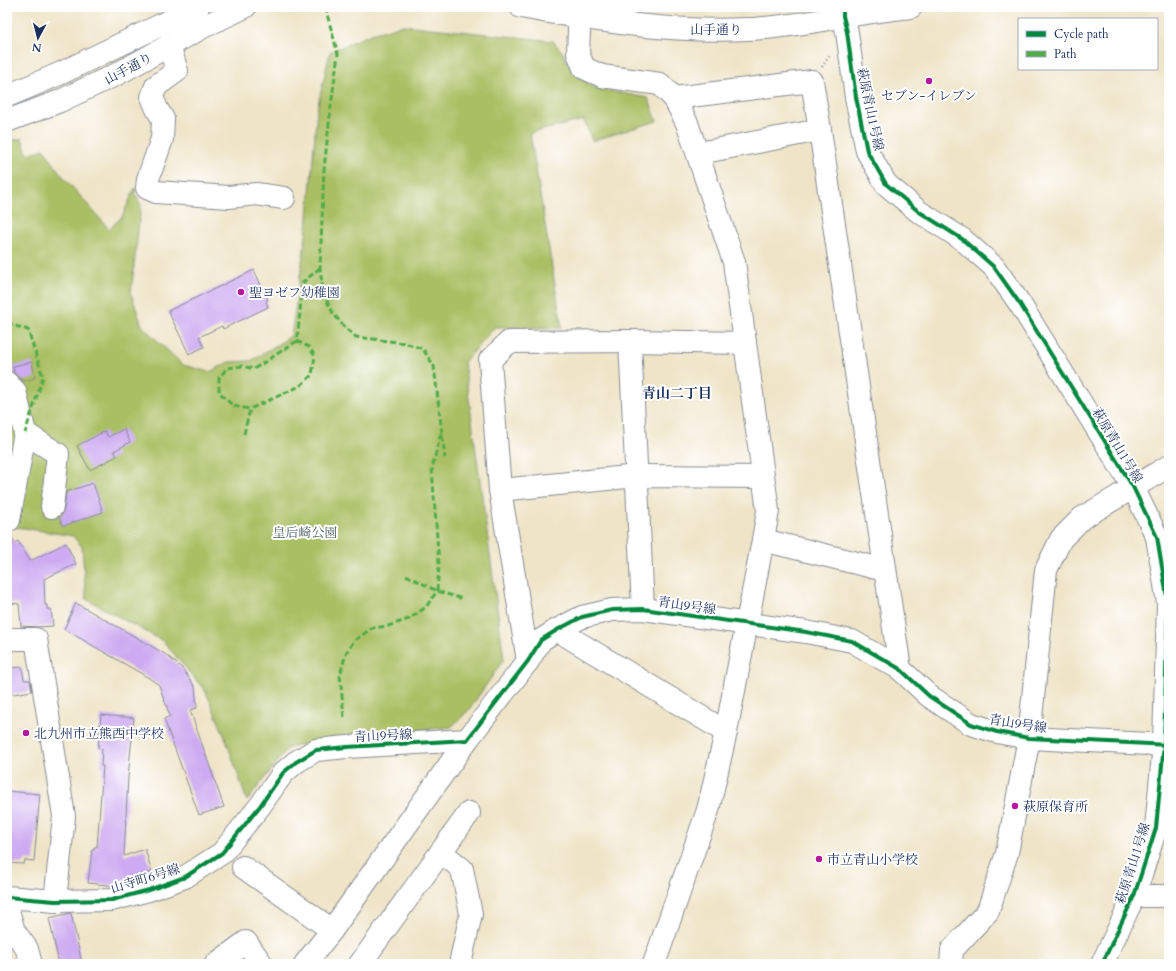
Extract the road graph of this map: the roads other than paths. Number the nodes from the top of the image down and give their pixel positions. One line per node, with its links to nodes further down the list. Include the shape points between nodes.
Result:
1 (198, 7): 8 (street, 山手通り, via 59,74)
2 (245, 7): 7 (street, 山手通り)
3 (521, 7): 5 (street, 山手通り)
4 (911, 7): 6 (street, 山手通り)
5 (580, 12): 6 (street, 山手通り, via 670,29 718,30 791,26); 9 (street, via 578,52 584,68 602,76 660,84)
6 (843, 12): 21 (street, 萩原青山1号線, via 867,151 886,184 918,211 962,239 994,267 1020,304)
7 (169, 45): 10 (street, 山手通り, via 117,74); 13 (street, via 177,71 156,86 152,97 163,119 162,139 147,188 156,192 229,197 256,194)
8 (7, 96)
9 (674, 98): 11 (street, via 812,81); 12 (street)
10 (7, 121)
11 (820, 130): 12 (street); 26 (street)
12 (699, 153): 15 (street, via 734,262)
13 (284, 198)
14 (630, 341): 15 (street); 19 (street); 22 (street, via 509,342 490,360)
15 (744, 343): 20 (street)
16 (7, 383): 17 (street, via 16,391)
17 (25, 433): 23 (street, via 58,454); 24 (street)
18 (1169, 466): 21 (street)
19 (637, 476): 20 (street); 22 (street); 27 (street)
20 (763, 477): 25 (street, via 768,511)
21 (1133, 487): 33 (street, 萩原青山1号線, via 1157,537 1168,603); 35 (street, via 1082,518 1061,539 1046,570)
22 (500, 490): 31 (street)
23 (52, 507)
24 (7, 521)
25 (763, 540): 26 (street); 28 (street)
26 (885, 570): 32 (street)
27 (643, 609): 28 (street, 青山9号線); 29 (street, 青山9号線, via 612,610 582,617)
28 (746, 624): 32 (street, 青山9号線, via 852,641); 34 (street)
29 (557, 630): 31 (street, 青山9号線, via 541,640); 34 (street)
30 (7, 639): 46 (street, via 36,639 64,816)
31 (528, 661): 36 (street, 青山9号線)
32 (900, 669): 35 (street, 青山9号線, via 929,696 971,724)
33 (1168, 671): 37 (street, 萩原青山1号線)
34 (726, 732): 55 (street, via 708,810)
35 (1029, 738): 37 (street, 青山9号線); 56 (street, via 1007,852 988,911 952,950)
36 (467, 740): 38 (street, 青山9号線, via 316,750 284,773); 48 (street)
37 (1166, 744): 40 (street, 萩原青山1号線)
38 (260, 806): 46 (street, 山寺町6号線, via 222,853 185,877 112,900)
39 (469, 813): 41 (street)
40 (1162, 828): 43 (street, 萩原青山1号線)
41 (441, 852): 53 (street); 54 (street, via 462,869 471,914)
42 (243, 867): 48 (street)
43 (1134, 896): 44 (street); 57 (street, 萩原青山1号線)
44 (1169, 896)
45 (7, 897): 46 (street, 山寺町6号線)
46 (55, 901)
47 (7, 907): 49 (street, via 14,931 27,949)
48 (332, 930): 52 (street)
49 (31, 964)
50 (216, 964): 51 (street, via 246,942)
51 (262, 964)
52 (305, 964)
53 (360, 964)
54 (460, 964)
55 (654, 964)
56 (951, 964)
57 (1102, 964)

